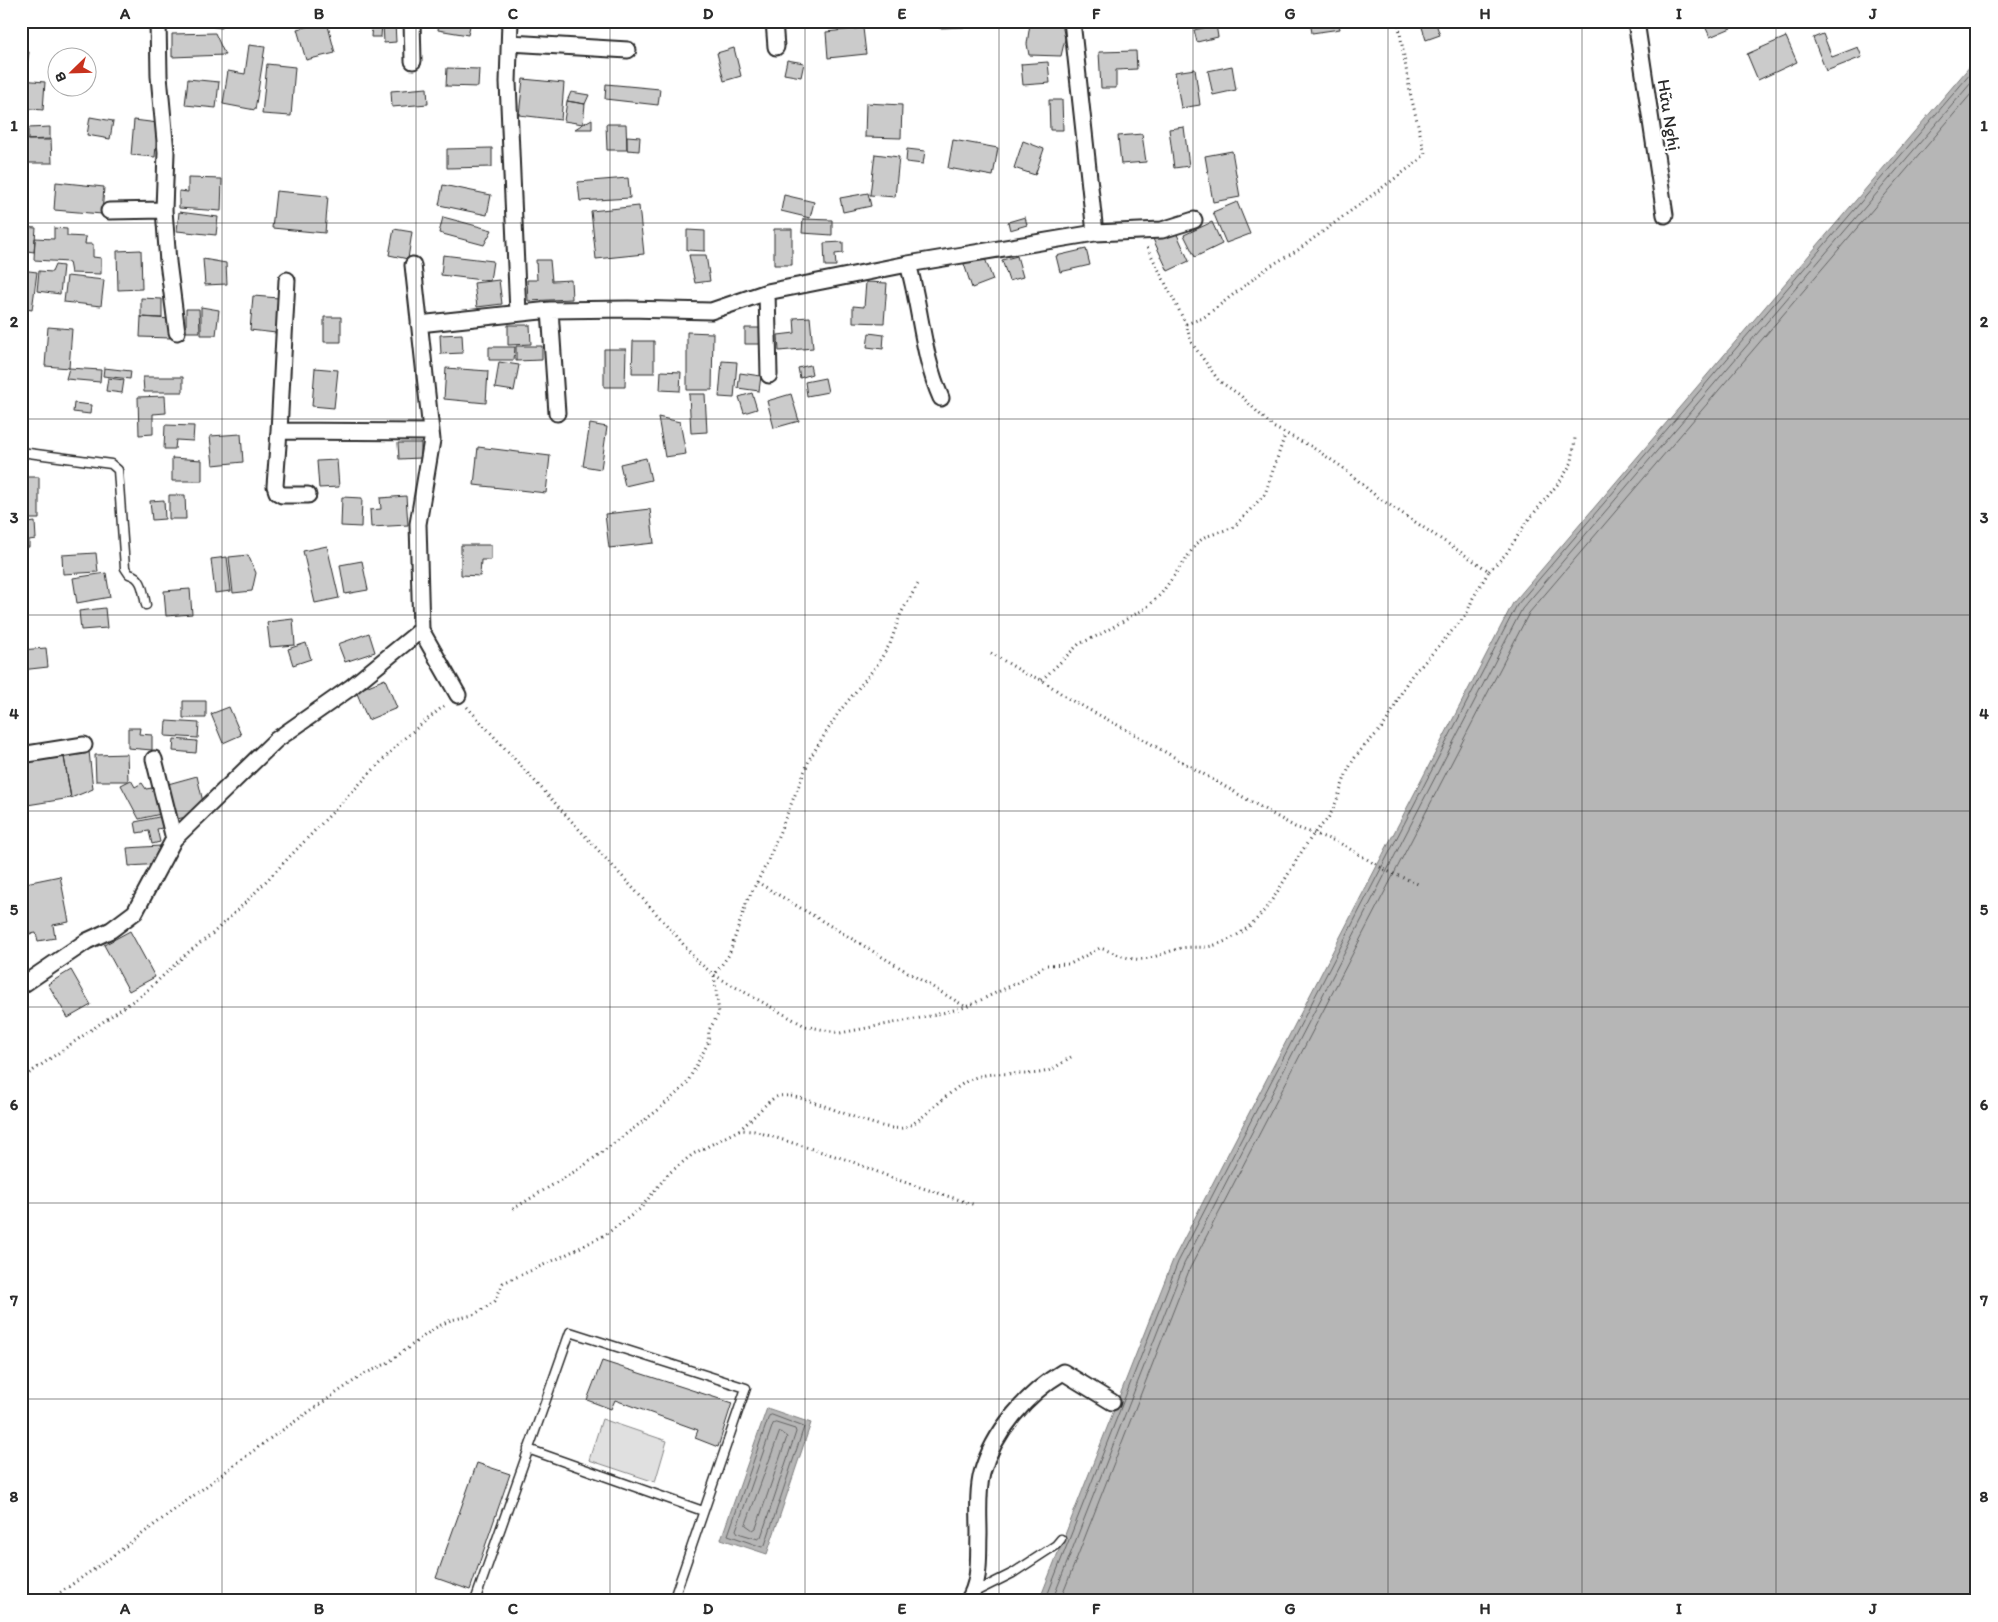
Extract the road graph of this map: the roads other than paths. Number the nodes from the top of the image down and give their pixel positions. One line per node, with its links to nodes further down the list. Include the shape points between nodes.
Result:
1 (158, 21): 11 (street, via 166,152)
2 (412, 21): 10 (street)
3 (510, 21): 7 (street)
4 (774, 21): 8 (street)
5 (1072, 21): 15 (street)
6 (1636, 21): 13 (street, Hữu Nghị)
7 (510, 43): 9 (street); 21 (street, via 508,82)
8 (776, 47)
9 (628, 50)
10 (412, 61)
11 (164, 210): 12 (street); 23 (street)
12 (109, 212)
13 (1666, 215)
14 (1194, 220): 15 (street, via 1162,230)
15 (1095, 233): 16 (street)
16 (908, 264): 19 (street); 25 (street, via 915,286 920,324)
17 (413, 265): 22 (street)
18 (287, 280): 27 (street)
19 (767, 292): 20 (street, via 711,312); 24 (street)
20 (550, 310): 21 (street); 26 (street)
21 (518, 313): 22 (street)
22 (419, 324): 28 (street)
23 (177, 332)
24 (768, 375)
25 (941, 398)
26 (557, 413)
27 (279, 431): 28 (street); 30 (street, via 277,492)
28 (431, 432): 32 (street, via 418,524)
29 (21, 452): 31 (lane, via 111,464 118,470 125,568 140,581)
30 (308, 496)
31 (146, 605)
32 (420, 630): 33 (street); 37 (street, via 350,688 276,740)
33 (458, 695)
34 (84, 745): 35 (street)
35 (21, 755)
36 (154, 759): 37 (street)
37 (174, 839): 38 (street, via 135,912)
38 (21, 986)
39 (1112, 1402): 43 (street, via 1063,1372 1046,1381 1012,1418 992,1446 981,1476 979,1570)
40 (528, 1449): 41 (lane); 41 (lane, via 570,1332 746,1388); 44 (lane)
41 (703, 1511): 45 (lane)
42 (1061, 1539): 43 (lane, via 1013,1573)
43 (970, 1597)
44 (475, 1601)
45 (673, 1601)

